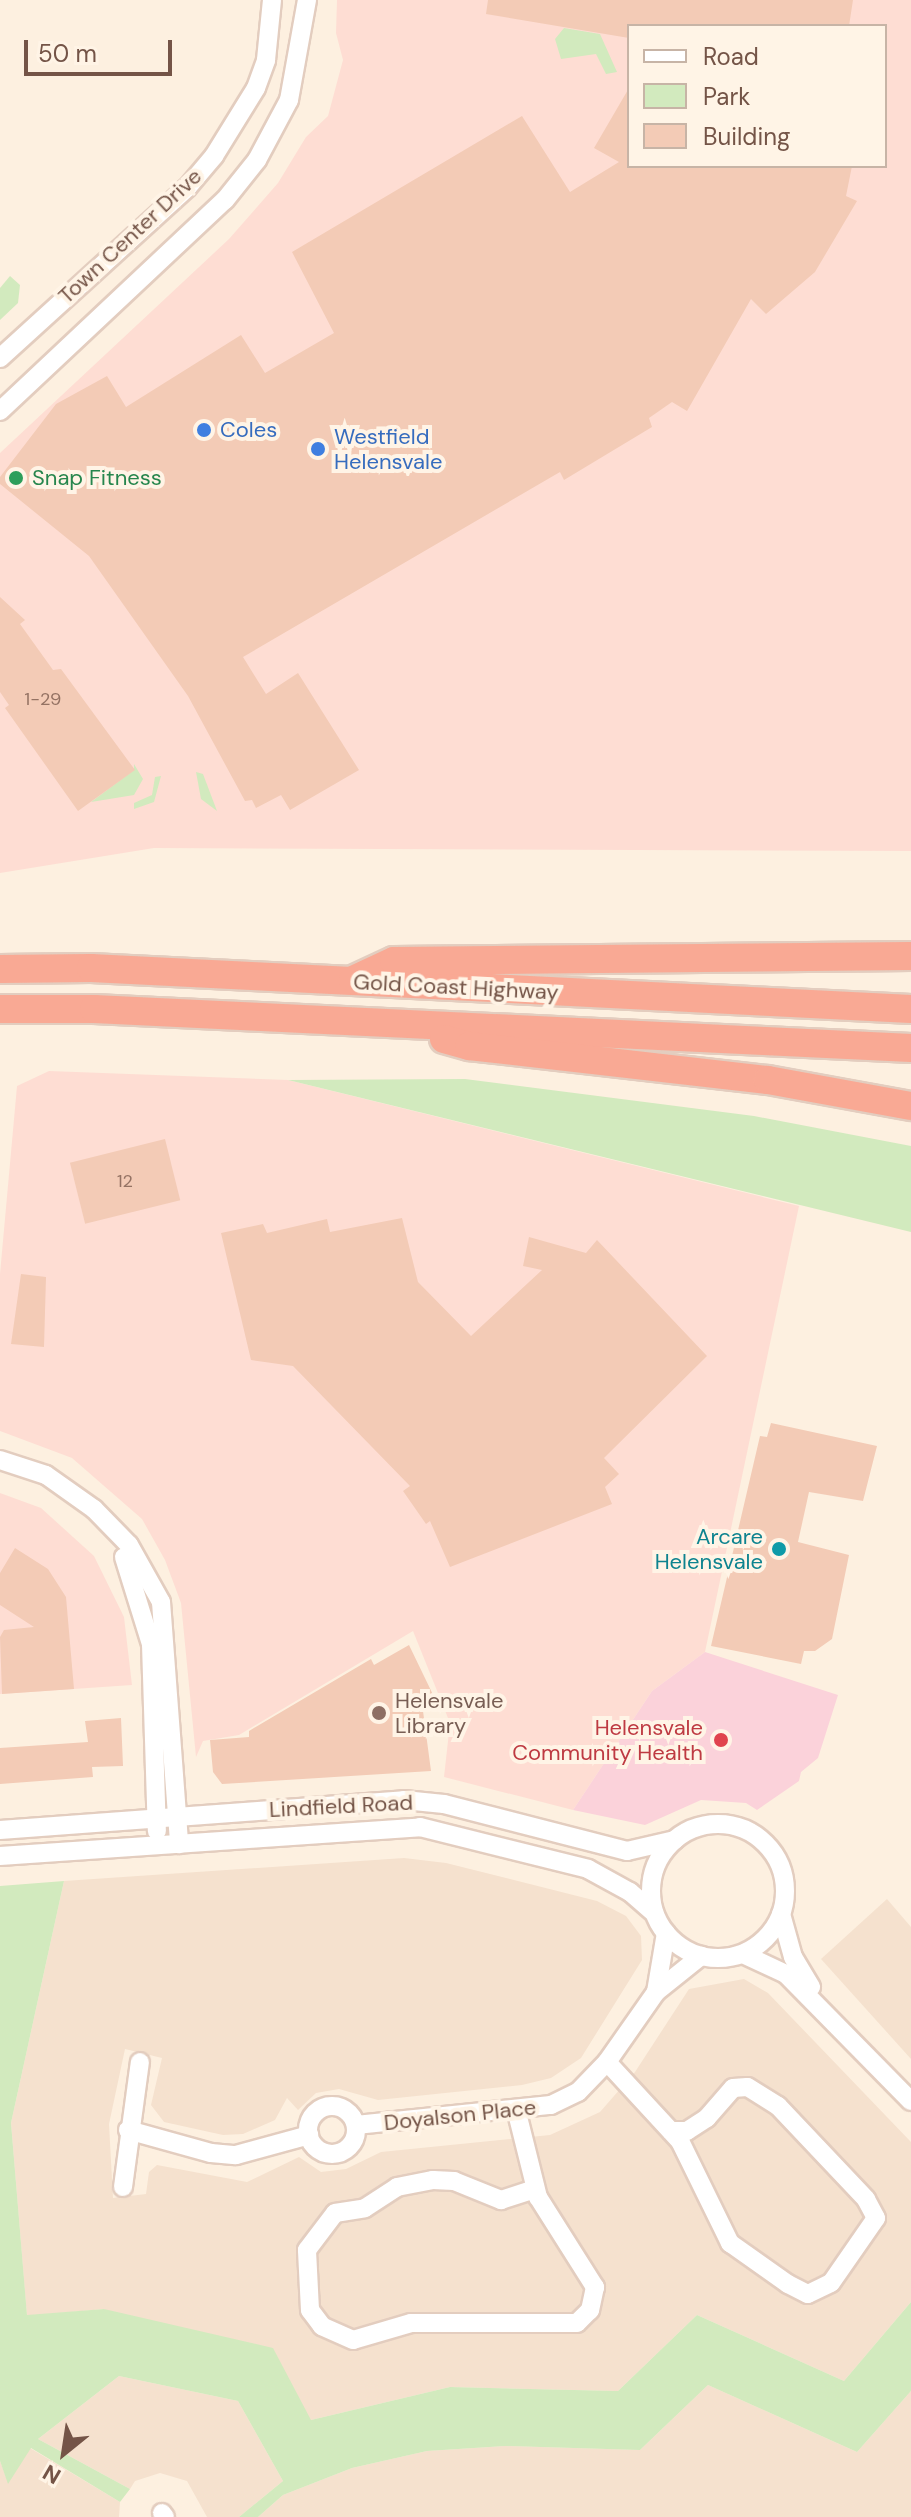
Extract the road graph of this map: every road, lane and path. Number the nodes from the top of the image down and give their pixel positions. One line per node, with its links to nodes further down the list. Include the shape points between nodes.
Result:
1 (272, 0): 3 (street, Town Center Drive, via 266,60 242,116 187,188)
2 (307, 0): 4 (street, Town Center Drive, via 298,70 268,145 225,200)
3 (0, 358)
4 (0, 411)
5 (911, 956): 7 (highway, via 394,961)
6 (0, 969): 7 (highway, Gold Coast Highway, via 91,968)
7 (348, 982): 9 (highway, Gold Coast Highway)
8 (0, 1009): 10 (highway, Gold Coast Highway)
9 (911, 1009)
10 (394, 1024): 11 (highway, Gold Coast Highway); 12 (highway, via 469,1046 708,1071)
11 (911, 1048)
12 (911, 1106)
13 (0, 1460): 14 (street, via 46,1475 94,1509)
14 (115, 1534): 15 (street, via 129,1545 161,1602); 16 (street, via 151,1644)
15 (179, 1816): 16 (street, Lindfield Road); 18 (street, Lindfield Road, via 404,1800 459,1807 627,1851); 19 (street)
16 (156, 1818): 17 (street, Lindfield Road); 20 (street)
17 (0, 1830)
18 (675, 1840): 22 (street, via 653,1873); 23 (street, via 709,1825 737,1828 763,1841 783,1875)
19 (179, 1844): 20 (street, Lindfield Road); 22 (street, Lindfield Road, via 420,1827 588,1869 630,1892)
20 (158, 1845): 21 (street, Lindfield Road)
21 (0, 1856)
22 (654, 1913): 24 (street)
23 (781, 1914): 25 (street, via 773,1931); 28 (street, via 793,1957)
24 (666, 1933): 26 (street); 27 (street, Doyalson Place)
25 (743, 1954): 26 (street); 28 (street, via 786,1974)
26 (701, 1956): 27 (street, Doyalson Place)
27 (656, 1992): 30 (street, Doyalson Place)
28 (822, 2007): 31 (street)
29 (140, 2062): 34 (street)
30 (607, 2062): 32 (street, Doyalson Place, via 578,2092 551,2105); 35 (street)
31 (911, 2101)
32 (516, 2109): 33 (street, Doyalson Place); 38 (street)
33 (356, 2125): 36 (street, Doyalson Place, via 346,2110 329,2107 314,2114); 36 (street, Doyalson Place, via 353,2142 341,2153 324,2153)
34 (128, 2130): 36 (street, via 236,2155); 37 (street)
35 (671, 2131): 35 (street, via 687,2131 707,2118 733,2088 747,2087 778,2106 821,2157 846,2177 876,2218 831,2283 808,2294 730,2243 690,2158)
36 (309, 2135)
37 (123, 2187)
38 (535, 2189): 38 (street, via 501,2200 454,2181 433,2180 397,2187 365,2208 335,2213 307,2250 310,2310 322,2326 353,2340 411,2323 577,2323 590,2310 595,2287 550,2222)

